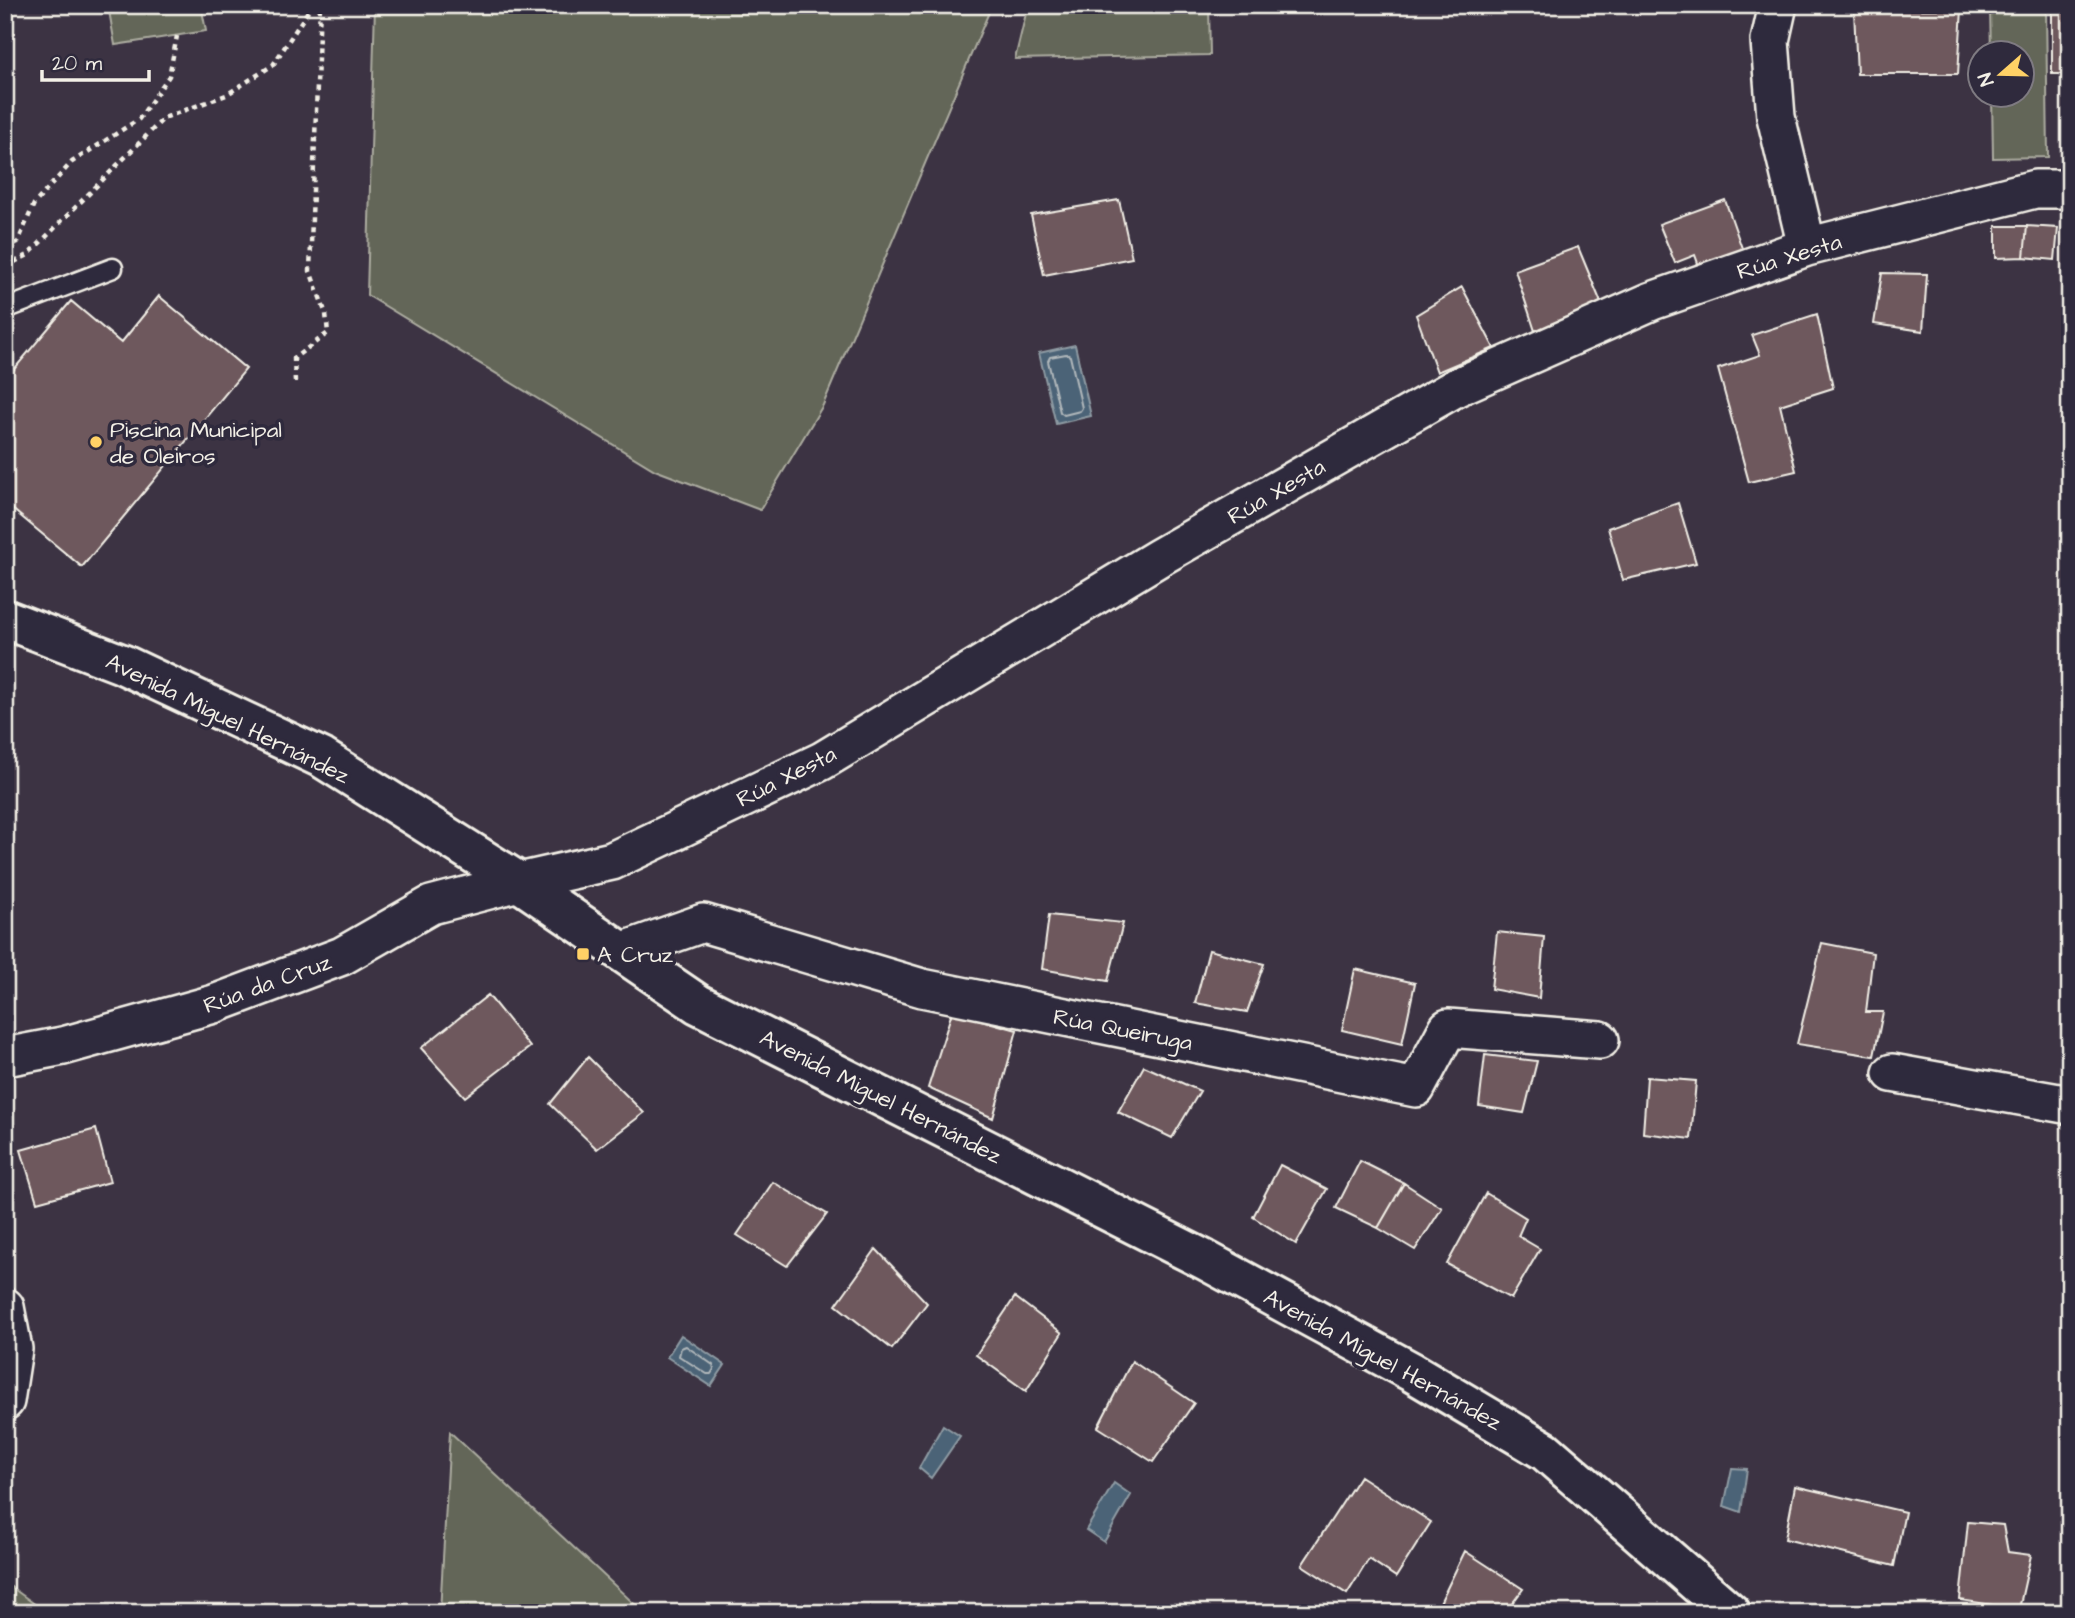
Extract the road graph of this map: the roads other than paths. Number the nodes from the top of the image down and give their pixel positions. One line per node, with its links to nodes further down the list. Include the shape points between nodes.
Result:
1 (1778, 5): 3 (street, via 1770,41 1776,117)
2 (2070, 188): 3 (street, Rúa Xesta, via 2035,189)
3 (1808, 247): 7 (street, Rúa Xesta, via 1652,301 1457,387 1158,558 822,761 612,862)
4 (113, 268): 5 (lane)
5 (5, 309)
6 (5, 619): 7 (street, Avenida Miguel Hernández, via 122,664 322,758)
7 (519, 882): 8 (street, Avenida Miguel Hernández); 10 (street, Rúa da Cruz, via 431,905 342,956 214,1004 63,1046)
8 (621, 952): 9 (street, Rúa Queiruga, via 703,923 922,988 1416,1088 1448,1028); 15 (street, Avenida Miguel Hernández, via 698,1003 1205,1260 1534,1444)
9 (1600, 1040)
10 (5, 1057)
11 (1892, 1073): 12 (street)
12 (2070, 1105)
13 (5, 1307): 14 (street, via 13,1349)
14 (5, 1401)
15 (1731, 1613)

